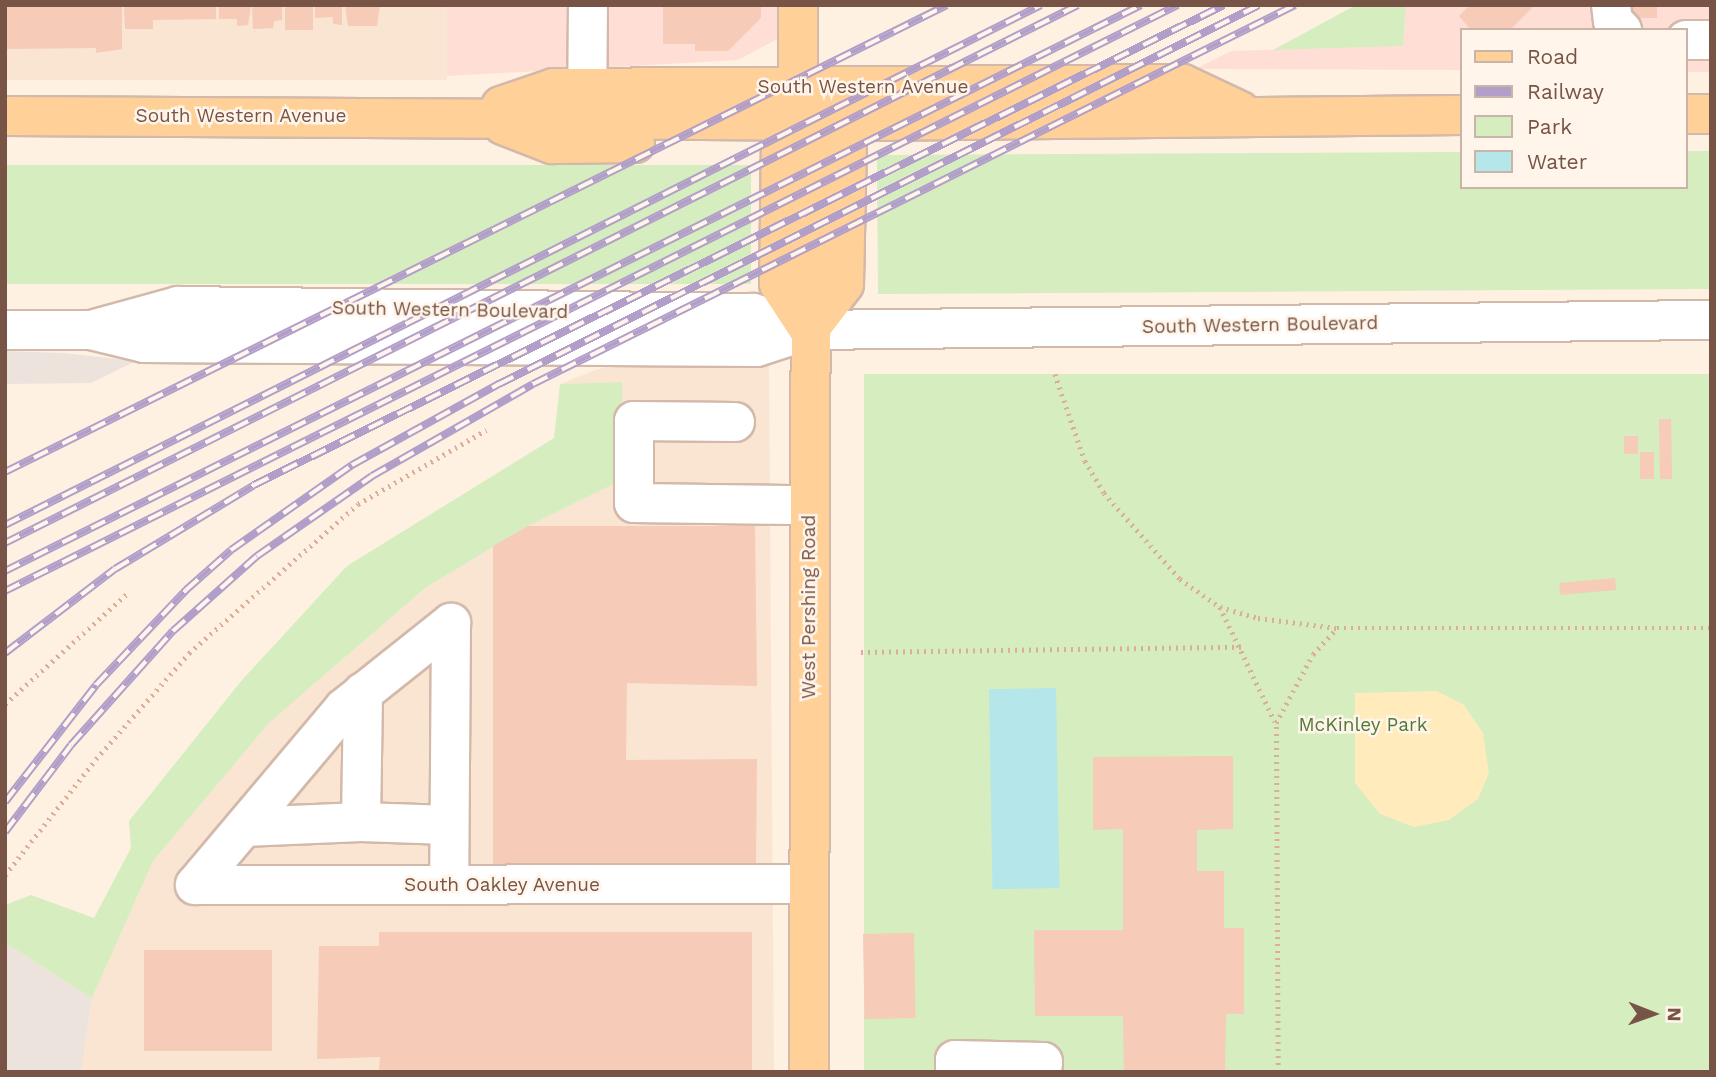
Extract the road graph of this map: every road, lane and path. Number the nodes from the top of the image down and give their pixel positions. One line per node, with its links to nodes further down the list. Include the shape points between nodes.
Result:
1 (588, 5): 8 (street)
2 (798, 5): 15 (main road)
3 (824, 5): 15 (main road)
4 (1611, 5): 5 (street, via 1613,21)
5 (1620, 28)
6 (1688, 40): 7 (street)
7 (1711, 40)
8 (588, 102): 11 (main road, South Western Avenue); 15 (main road, South Western Avenue)
9 (1688, 114): 10 (main road)
10 (1711, 114)
11 (476, 115): 14 (main road, South Western Avenue); 15 (main road, South Western Avenue, via 552,144)
12 (1249, 115): 13 (main road, South Western Avenue); 15 (main road, South Western Avenue, via 1173,141); 15 (main road, South Western Avenue, via 1183,84)
13 (1460, 115)
14 (5, 116)
15 (812, 120): 18 (main road, via 779,284); 18 (main road, via 844,284)
16 (1711, 320): 18 (street, South Western Boulevard)
17 (5, 330): 18 (street, South Western Boulevard, via 91,330 144,343 757,347)
18 (809, 330): 22 (main road, West Pershing Road)
19 (1055, 374): 24 (path, via 1085,461 1104,493 1180,579)
20 (735, 422): 22 (street, via 634,421 634,503)
21 (486, 430): 35 (path, via 358,504 199,644 96,759)
22 (809, 505): 36 (main road, West Pershing Road)
23 (128, 593): 30 (path)
24 (1220, 607): 25 (path, via 1258,618); 27 (path)
25 (1337, 628): 26 (path); 31 (path, via 1313,654)
26 (1711, 628)
27 (1242, 647): 28 (path); 31 (path)
28 (860, 652)
29 (363, 692): 32 (street); 33 (street, via 451,623); 34 (street, via 344,708)
30 (5, 704)
31 (1276, 723): 41 (path)
32 (362, 822): 33 (street); 34 (street)
33 (449, 825): 37 (street)
34 (244, 827): 37 (street, South Oakley Avenue, via 195,885)
35 (5, 875)
36 (809, 884): 37 (street, South Oakley Avenue); 38 (main road, West Pershing Road)
37 (449, 885)
38 (809, 1072)
39 (955, 1072): 40 (street, via 956,1060 1042,1062)
40 (1042, 1072)
41 (1278, 1072)

